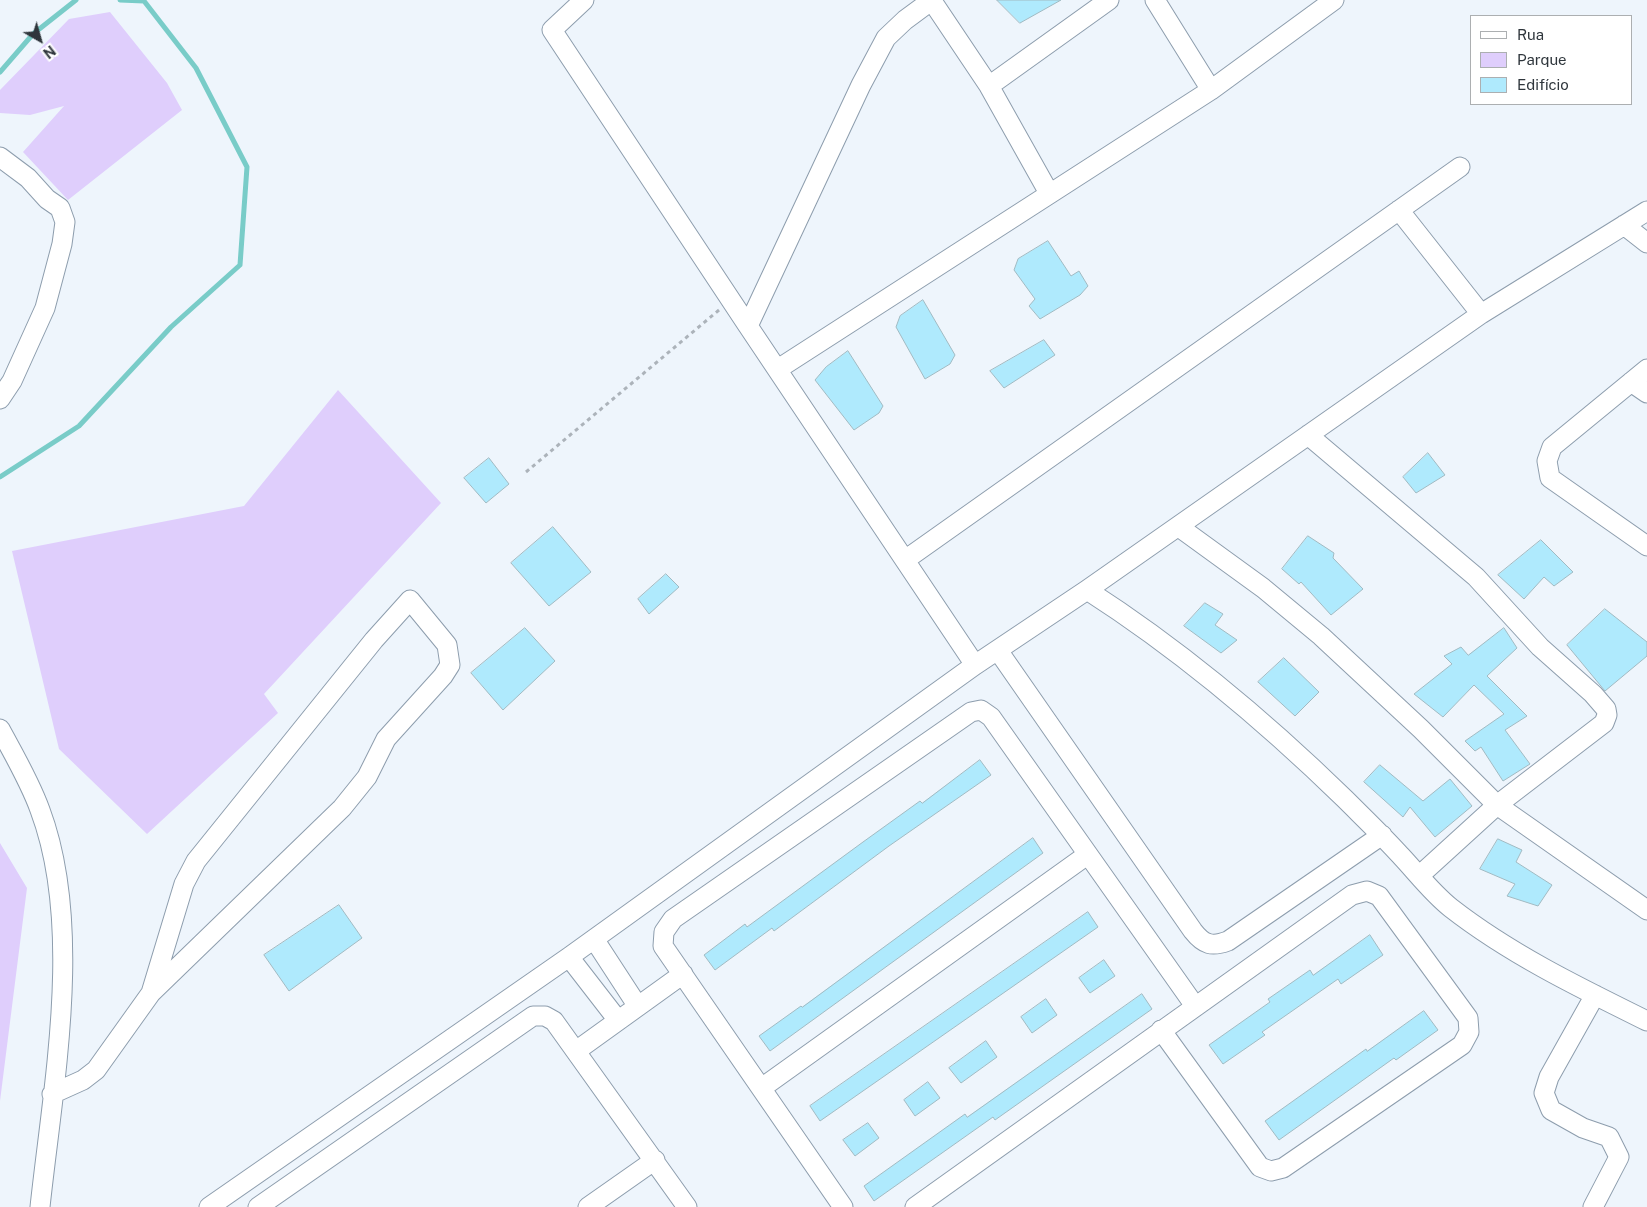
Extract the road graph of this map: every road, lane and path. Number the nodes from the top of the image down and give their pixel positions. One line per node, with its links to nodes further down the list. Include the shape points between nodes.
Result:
1 (584, 0): 15 (street, via 552,30)
2 (932, 0): 6 (street); 17 (street, via 886,38)
3 (1108, 0): 6 (street)
4 (1155, 0): 7 (street)
5 (1334, 0): 7 (street)
6 (989, 86): 10 (street)
7 (1212, 90): 10 (street)
8 (0, 157): 22 (street, via 60,208 65,222 45,308 12,381)
9 (1460, 167): 11 (street)
10 (1049, 193): 19 (street)
11 (1399, 210): 16 (street); 27 (street)
12 (1647, 211): 13 (street)
13 (1624, 225): 14 (street); 16 (street)
14 (1647, 242)
15 (731, 300): 17 (street); 24 (path)
16 (1481, 314): 23 (street)
17 (748, 326): 19 (street)
18 (1647, 369): 20 (street)
19 (778, 370): 27 (street)
20 (1631, 382): 21 (street); 26 (street, via 1552,447 1547,461 1550,478)
21 (1647, 393)
22 (0, 399)
23 (1308, 435): 25 (street); 32 (street, via 1476,577 1518,625 1606,709 1604,723)
24 (526, 472)
25 (1179, 527): 28 (street); 32 (street, via 1263,588 1321,636)
26 (1647, 546)
27 (906, 560): 30 (street)
28 (1087, 590): 29 (street); 33 (street, via 1123,613 1240,701 1285,740)
29 (999, 652): 30 (street); 33 (street, via 1193,931 1208,945 1228,941)
30 (976, 665): 37 (street)
31 (0, 729): 49 (street, via 40,810 58,881 62,975)
32 (1497, 805): 35 (street); 36 (street)
33 (1382, 835): 35 (street)
34 (1088, 855): 39 (street, via 991,717 981,710 971,712 673,919 664,932 663,946); 43 (street); 48 (street)
35 (1418, 876): 41 (street, via 1449,906 1487,934)
36 (1647, 910)
37 (594, 939): 38 (street); 42 (street)
38 (569, 957): 44 (street); 52 (street)
39 (683, 974): 42 (street); 48 (street)
40 (151, 993): 40 (street, via 342,808 367,776 386,739 443,676 450,665 447,645 410,600 196,861 184,884); 49 (street, via 96,1070 83,1080)
41 (1595, 995): 45 (street); 58 (street, via 1549,1077 1544,1093 1551,1110 1583,1128 1608,1137 1619,1157)
42 (637, 1005): 44 (street)
43 (1195, 1006): 46 (street); 46 (street, via 1352,895 1367,891 1378,896 1468,1018 1469,1032 1462,1045 1283,1168 1271,1171 1260,1167)
44 (617, 1020): 47 (street)
45 (1647, 1021)
46 (1161, 1030): 57 (street)
47 (576, 1051): 50 (street); 53 (street, via 554,1021 545,1016 533,1016)
48 (763, 1087): 56 (street)
49 (52, 1094): 51 (street)
50 (655, 1160): 54 (street); 55 (street)
51 (40, 1207)
52 (209, 1207)
53 (258, 1207)
54 (588, 1207)
55 (687, 1207)
56 (843, 1207)
57 (915, 1207)
58 (1593, 1207)

